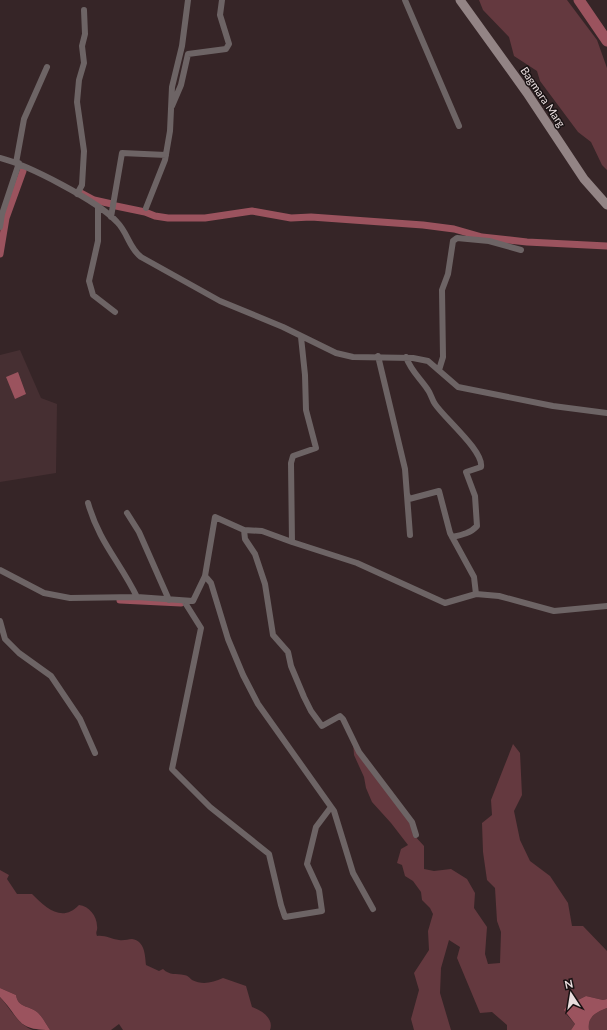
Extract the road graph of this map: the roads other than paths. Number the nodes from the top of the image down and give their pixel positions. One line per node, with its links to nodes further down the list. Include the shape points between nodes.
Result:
1 (188, 0): 7 (street, via 182,46 172,87)
2 (222, 0): 7 (street, via 220,15 229,44 226,49 188,54 177,98)
3 (405, 0): 8 (street)
4 (460, 0): 13 (main road, Bagmara Marg, via 527,93 584,179)
5 (84, 10): 12 (street, via 83,70 76,102 84,151 82,185)
6 (48, 67): 11 (street, via 24,119)
7 (171, 107): 9 (street)
8 (459, 126)
9 (166, 155): 15 (street); 16 (street, via 122,153)
10 (0, 158): 11 (street)
11 (18, 163): 12 (street); 17 (street)
12 (77, 194): 14 (street)
13 (607, 205)
14 (98, 208): 16 (street); 19 (street, via 98,241 90,281 93,295)
15 (146, 208)
16 (111, 217): 20 (street, via 123,229 133,251 141,257 220,301)
17 (0, 227)
18 (521, 250): 23 (street, via 489,241 457,238 453,241 448,274 442,290 443,351)
19 (115, 312)
20 (301, 337): 21 (street, via 336,353 353,357); 31 (street, via 306,410 316,448 293,456 291,463)
21 (378, 356): 22 (street); 25 (street, via 400,444)
22 (406, 357): 23 (street, via 428,361); 30 (street, via 411,370 429,391 434,404 476,452 482,463 481,467 466,472 475,496 477,526 474,530)
23 (439, 370): 24 (street, via 458,387 553,406)
24 (607, 413)
25 (407, 494): 29 (street); 30 (street, via 410,499 439,492)
26 (88, 503): 35 (street, via 93,523)
27 (127, 513): 36 (street, via 139,532)
28 (244, 530): 31 (street, via 262,531); 33 (street, via 215,517); 42 (street, via 245,539 255,554 265,584 273,635 288,652 291,666 311,711 322,726 340,716 343,719 359,752 412,822)
29 (410, 535)
30 (452, 537): 34 (street, via 474,577)
31 (292, 542): 34 (street, via 357,564 446,603)
32 (0, 570): 35 (street, via 44,593 70,598)
33 (205, 576): 37 (street, via 193,601); 41 (street, via 211,583 228,638 258,704)
34 (476, 594): 38 (street, via 499,596 554,611)
35 (137, 597): 36 (street)
36 (169, 600): 37 (street)
37 (184, 601): 41 (street, via 201,628 172,769 210,807 269,854 285,917 322,910 318,890 307,864 316,826)
38 (607, 606)
39 (0, 621): 40 (street, via 5,639 19,653 51,676 80,719)
40 (95, 753)
41 (331, 806): 43 (street, via 353,873)
42 (416, 835)
43 (373, 909)

